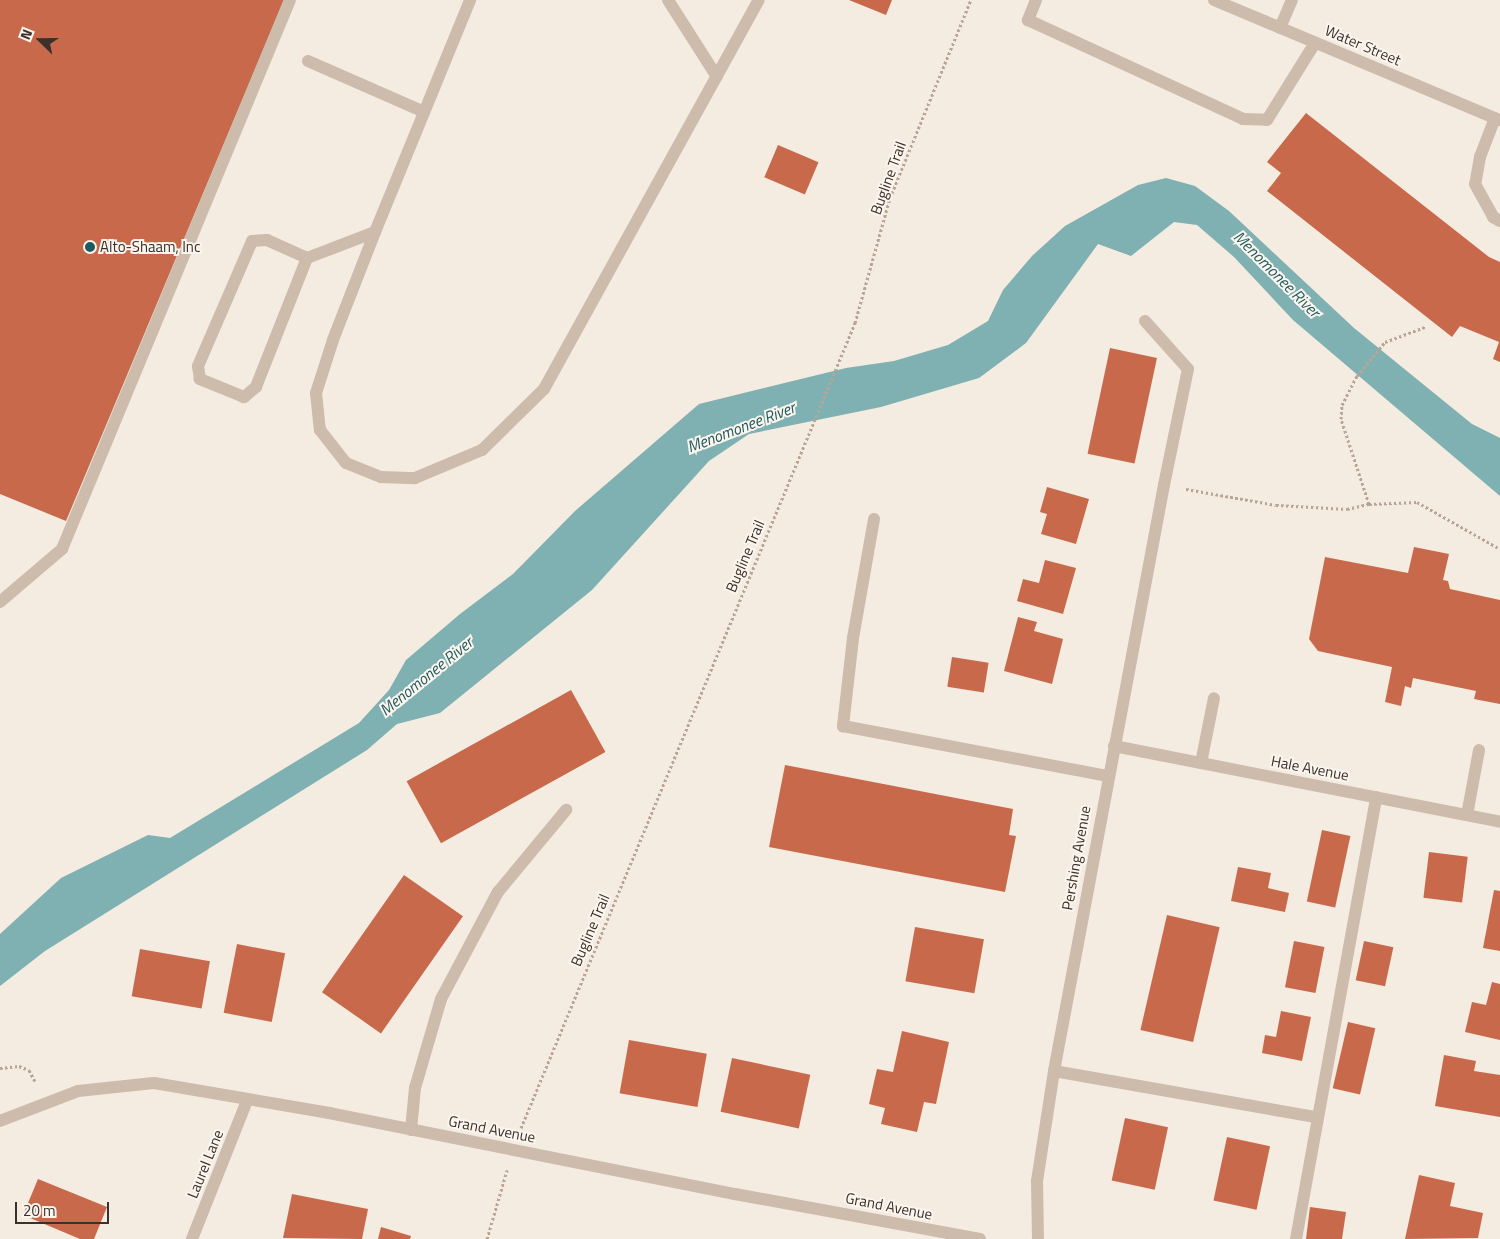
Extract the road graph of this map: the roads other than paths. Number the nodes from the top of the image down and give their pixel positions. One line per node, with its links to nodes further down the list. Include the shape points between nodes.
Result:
1 (290, 0): 19 (street, via 62,549)
2 (470, 0): 12 (street)
3 (668, 0): 11 (street)
4 (759, 0): 11 (street)
5 (1036, 0): 9 (street, via 1028,20 1243,119 1268,120)
6 (1214, 0): 8 (street, Water Street)
7 (1292, 0): 8 (street)
8 (1280, 28): 9 (street, Water Street)
9 (1315, 43): 13 (street, Water Street)
10 (308, 61): 12 (street)
11 (717, 77): 15 (street, via 544,389 482,450 415,478 381,477 346,463 320,430 316,393)
12 (424, 112): 15 (street)
13 (1498, 119): 14 (street, via 1480,157 1475,184 1493,217)
14 (1500, 221)
15 (375, 232): 16 (street)
16 (307, 258): 16 (street, via 267,240 252,241 198,366 200,379 244,397 256,387)
17 (1145, 321): 21 (street, Pershing Avenue, via 1188,369)
18 (874, 519): 24 (street, via 853,638 843,726)
19 (0, 602)
20 (1214, 698): 23 (street)
21 (1114, 746): 23 (street, Hale Avenue); 24 (street, Pershing Avenue)
22 (1479, 750): 27 (street)
23 (1201, 763): 25 (street, Hale Avenue)
24 (1108, 776): 29 (street, Pershing Avenue)
25 (1376, 797): 27 (street, Hale Avenue); 31 (street)
26 (566, 810): 33 (street, via 498,892 441,999 415,1088)
27 (1467, 815): 28 (street, Hale Avenue)
28 (1500, 822)
29 (1054, 1071): 31 (street); 36 (street, Pershing Avenue, via 1037,1182)
30 (247, 1101): 32 (street, Grand Avenue, via 154,1084 78,1091); 33 (street, Grand Avenue); 34 (street, Laurel Lane)
31 (1316, 1117): 37 (street)
32 (0, 1121)
33 (411, 1130): 35 (street, Grand Avenue)
34 (192, 1239)
35 (980, 1239)
36 (1038, 1239)
37 (1296, 1239)

